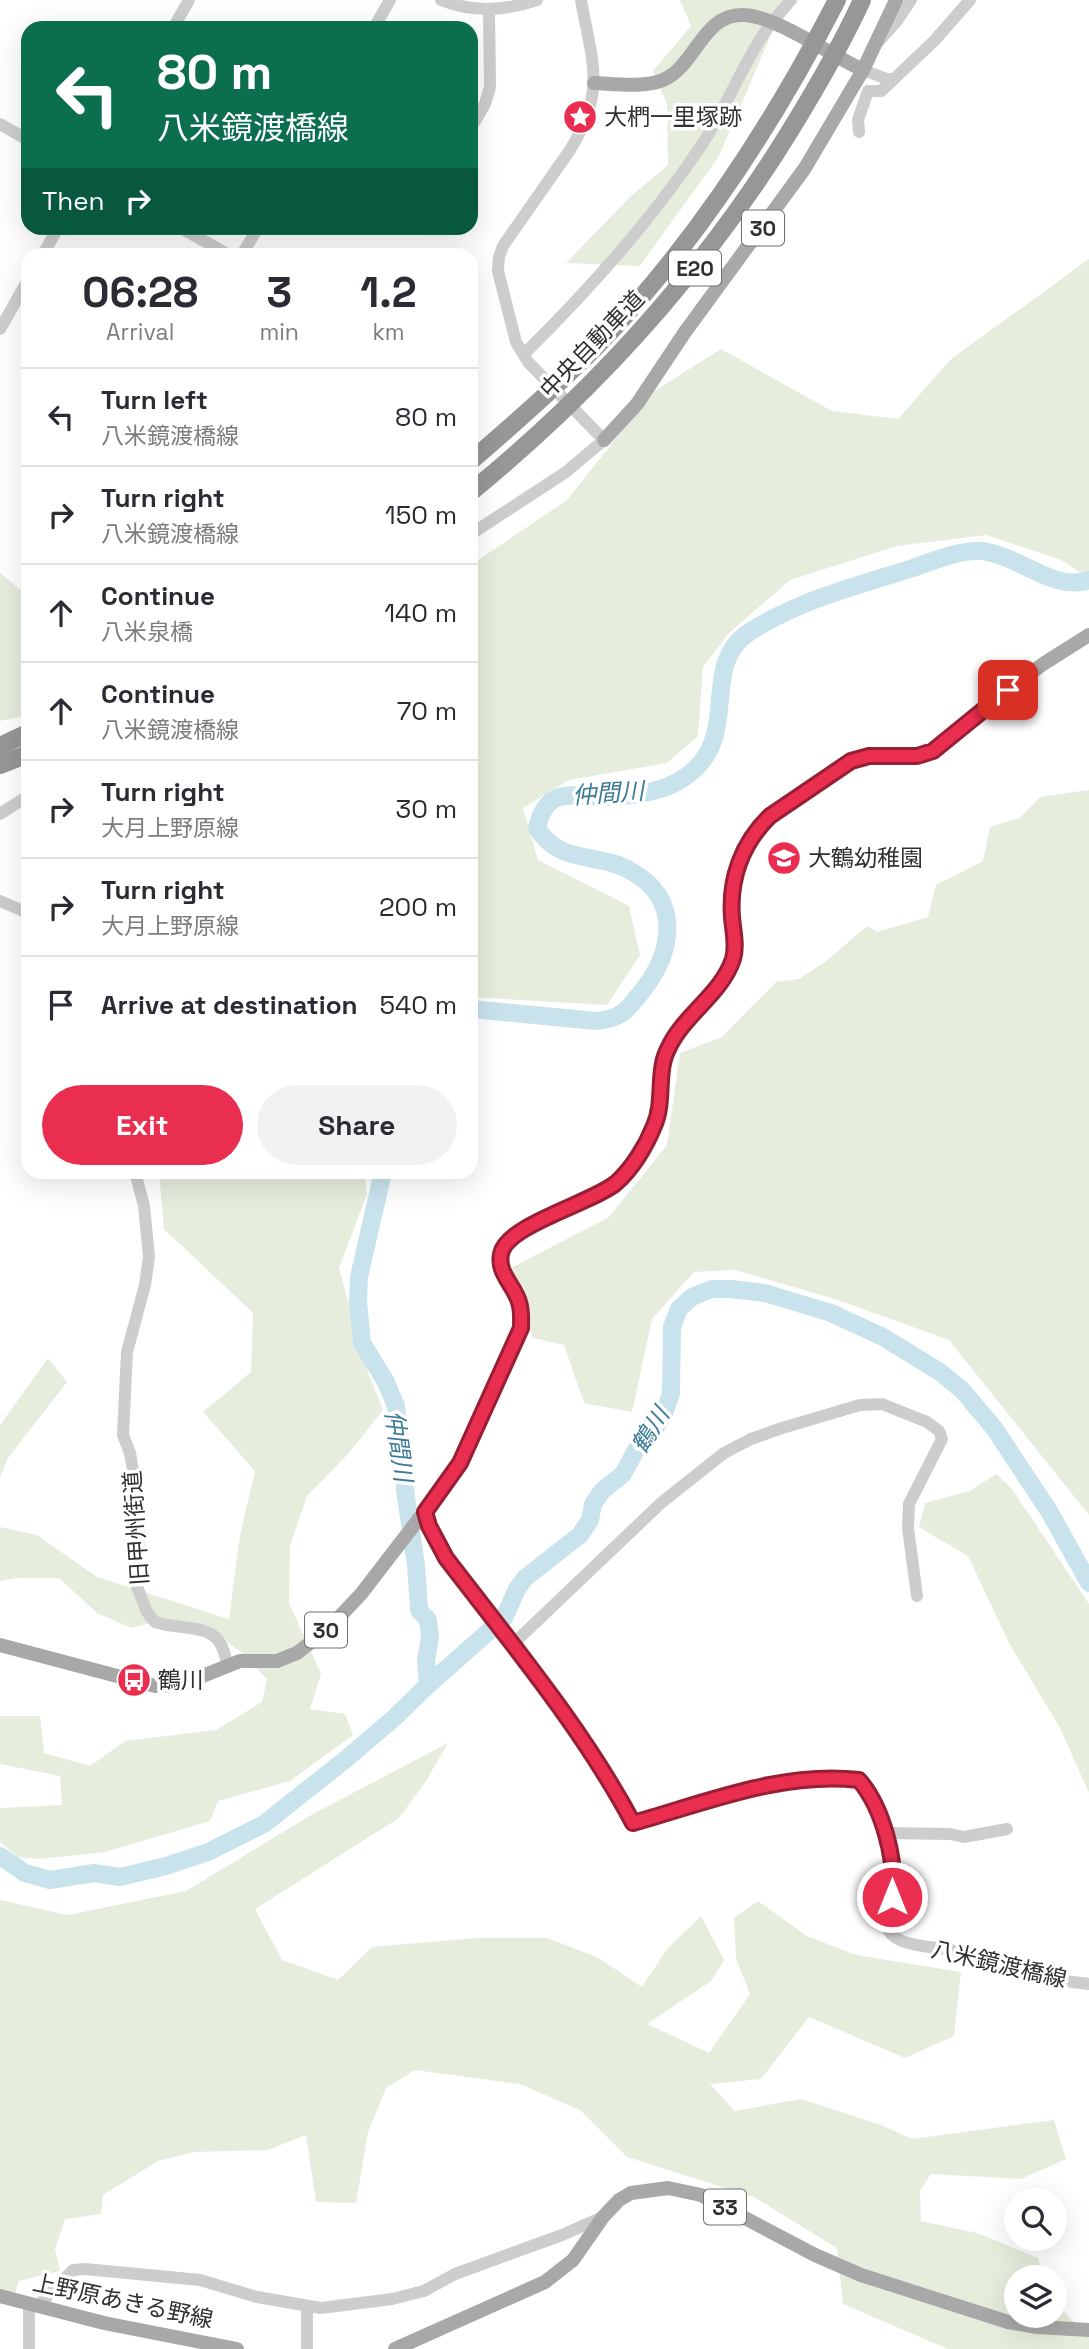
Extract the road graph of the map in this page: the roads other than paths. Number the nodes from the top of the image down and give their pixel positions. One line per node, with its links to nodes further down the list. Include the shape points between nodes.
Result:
1 (189, 0): 13 (street)
2 (390, 0): 14 (street)
3 (441, 0): 12 (street)
4 (537, 0): 12 (street)
5 (580, 0): 19 (street)
6 (791, 0): 15 (street)
7 (837, 0): 30 (highway, 中央自動車道 / E20, via 755,145 669,264 569,373)
8 (862, 0): 31 (highway, 中央自動車道 / E20, via 783,143 687,278 582,392)
9 (896, 0): 16 (main road, 30)
10 (911, 0): 16 (street)
11 (970, 0): 18 (street)
12 (489, 10): 20 (street, via 490,87)
13 (177, 21)
14 (378, 21)
15 (772, 22): 17 (main road); 19 (main road, via 742,15 719,22 680,69 662,80); 28 (street, via 701,146 604,273)
16 (875, 46): 17 (main road, 30)
17 (860, 69): 18 (street); 29 (main road, 30, via 778,208 644,394)
18 (894, 79): 22 (street, via 881,91 867,92)
19 (594, 83): 28 (street, via 579,134 499,257 508,313)
20 (478, 116)
21 (0, 124): 23 (street)
22 (859, 132)
23 (21, 136)
24 (194, 235): 25 (street)
25 (217, 248)
26 (21, 292): 27 (street)
27 (0, 329)
28 (526, 358): 29 (street)
29 (604, 440): 32 (street, via 566,472)
30 (478, 455)
31 (478, 486)
32 (478, 529)
33 (1089, 635): 43 (main road, 30, via 1032,672 933,751 851,761 758,827 739,861 732,888 733,959 666,1051 660,1108 640,1153 602,1193 524,1230 504,1245 500,1262 520,1304 521,1328 460,1463)
34 (21, 736): 35 (highway)
35 (0, 746)
36 (21, 757): 37 (highway)
37 (0, 765)
38 (21, 800): 39 (street)
39 (0, 814)
40 (0, 901): 41 (street)
41 (21, 910)
42 (137, 1179): 47 (street, 旧甲州街道, via 149,1257 127,1352 123,1436 136,1478 140,1519 134,1579 155,1622 202,1629 215,1636)
43 (423, 1516): 46 (street, via 446,1558); 47 (main road, 30, via 344,1613 297,1653 277,1661)
44 (918, 1596): 46 (street, via 909,1504 942,1439 939,1431 916,1417 883,1404 860,1405 782,1428 724,1453 661,1503)
45 (0, 1645): 47 (main road, 30, via 155,1686 180,1685)
46 (512, 1645): 49 (street, 八米鏡渡橋線, via 606,1775 633,1823 735,1793 843,1779 859,1780 867,1790)
47 (228, 1665)
48 (1007, 1829): 49 (street, via 964,1837)
49 (886, 1833): 50 (street, 八米鏡渡橋線, via 895,1877 886,1914 891,1934 913,1944)
50 (1089, 1984)
51 (603, 2217): 54 (street, via 455,2274 424,2291 392,2300); 55 (main road, 33, via 631,2193 680,2189 874,2279 1008,2322); 60 (main road, 33, via 573,2260 545,2282)
52 (0, 2297): 53 (main road, 上野原あきる野線)
53 (34, 2305): 54 (street, via 73,2270 85,2269 200,2280); 56 (main road, 上野原あきる野線); 57 (street)
54 (307, 2306): 59 (street)
55 (1089, 2330)
56 (194, 2345): 58 (main road, 上野原あきる野線)
57 (29, 2349)
58 (237, 2349)
59 (307, 2349)
60 (395, 2349)

